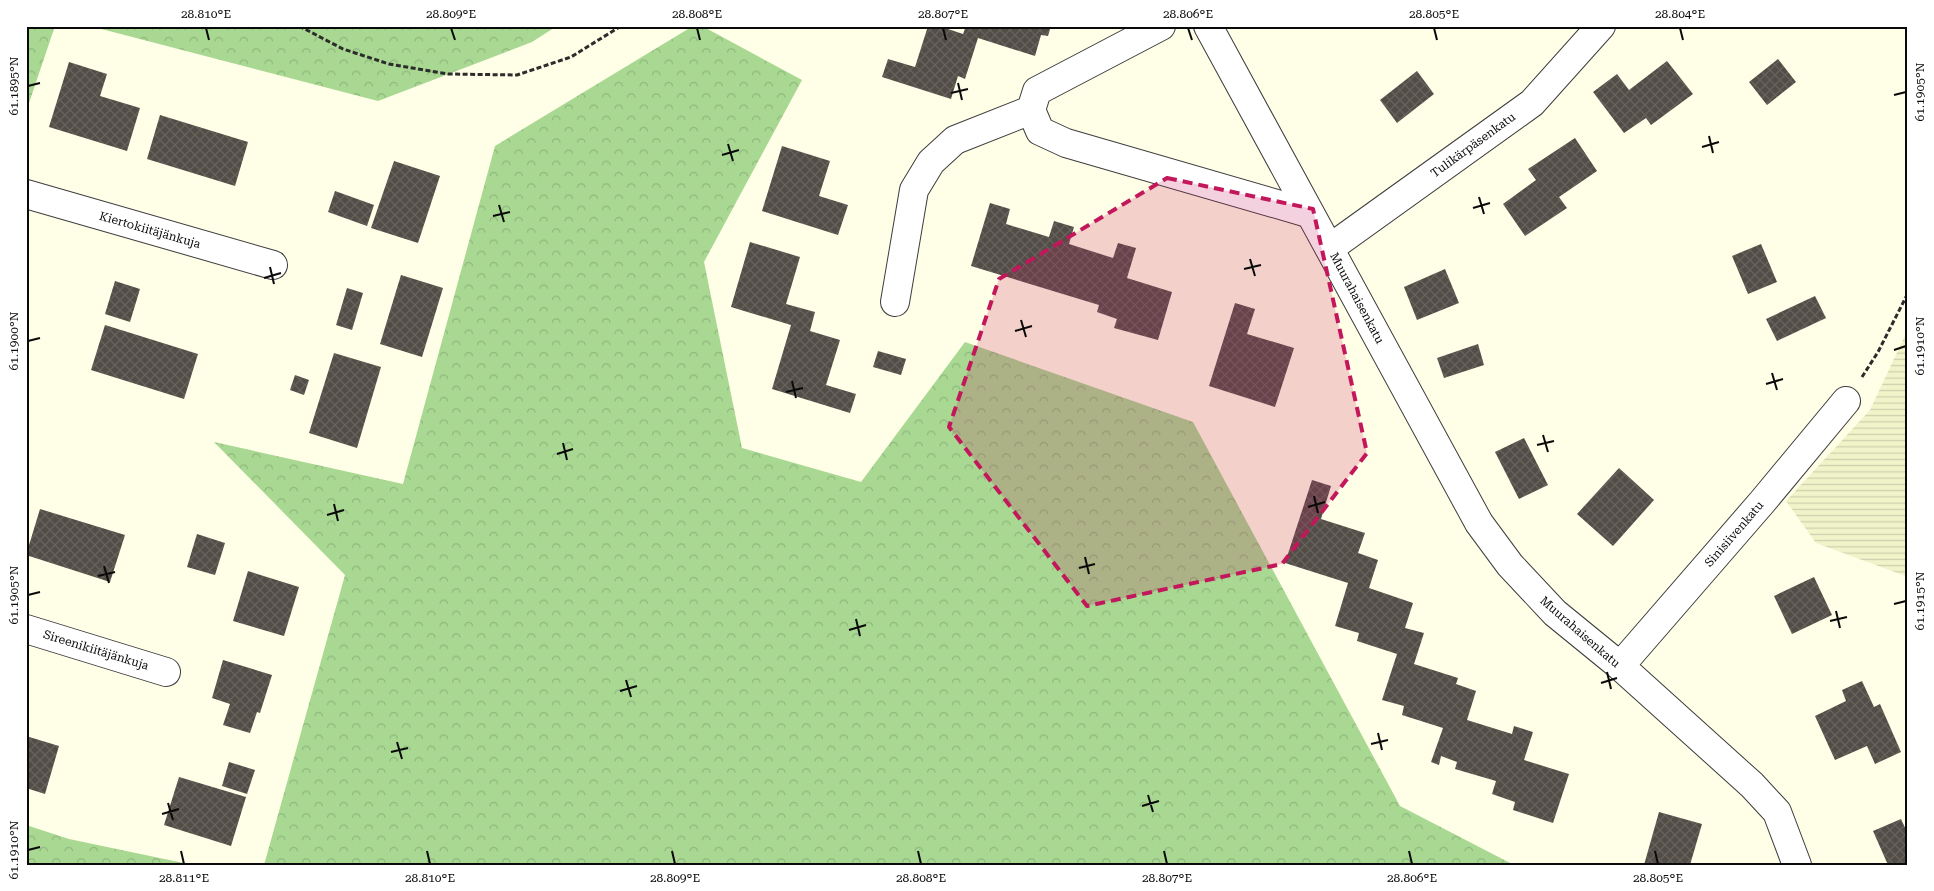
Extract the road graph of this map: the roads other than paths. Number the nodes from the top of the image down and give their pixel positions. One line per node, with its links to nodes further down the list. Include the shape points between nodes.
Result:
1 (1161, 26): 4 (street, via 1037,91)
2 (1208, 26): 6 (street, Muurahaisenkatu)
3 (1601, 26): 7 (street, Tulikärpäsenkatu, via 1532,102)
4 (1031, 110): 6 (street, via 1040,131 1066,143); 9 (street, via 955,140 931,162 914,190)
5 (26, 194): 8 (street, Kiertokiitäjänkuja)
6 (1308, 212): 7 (street, Muurahaisenkatu)
7 (1330, 248): 12 (street, Muurahaisenkatu, via 1479,523 1510,565 1555,613)
8 (273, 265)
9 (896, 302)
10 (1846, 401): 12 (street, Sinisiivenkatu)
11 (26, 629): 13 (street, Sireenikiitäjänkuja)
12 (1620, 666): 14 (street, Muurahaisenkatu, via 1752,785 1777,812)
13 (166, 672)
14 (1797, 865)

